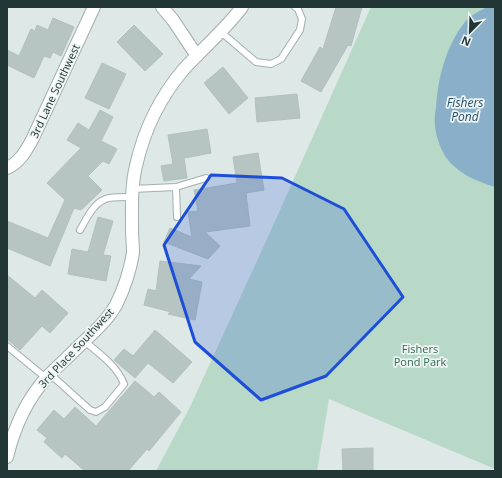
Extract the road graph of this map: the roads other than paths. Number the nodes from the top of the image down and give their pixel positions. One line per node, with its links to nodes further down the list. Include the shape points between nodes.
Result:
1 (94, 7): 7 (street, 3rd Lane Southwest, via 32,140 16,163)
2 (162, 7): 6 (street)
3 (242, 7): 5 (street, 3rd Place Southwest)
4 (295, 7): 5 (lane, via 302,19 300,30 281,59 271,64 256,62)
5 (221, 32): 6 (street, 3rd Place Southwest)
6 (197, 56): 10 (street, 3rd Place Southwest, via 173,82 153,114 135,167)
7 (7, 168)
8 (206, 178): 9 (lane)
9 (176, 187): 10 (lane); 11 (lane)
10 (132, 193): 12 (lane, via 109,198 97,204); 13 (street, 3rd Place Southwest, via 133,252 124,287 108,316)
11 (177, 217)
12 (80, 230)
13 (84, 341): 15 (street, 3rd Place Southwest); 15 (lane, via 107,359 121,376 124,384 105,407 96,412 90,410)
14 (7, 347): 15 (lane)
15 (48, 376): 16 (street, 3rd Place Southwest, via 34,394 16,426)
16 (7, 457)

